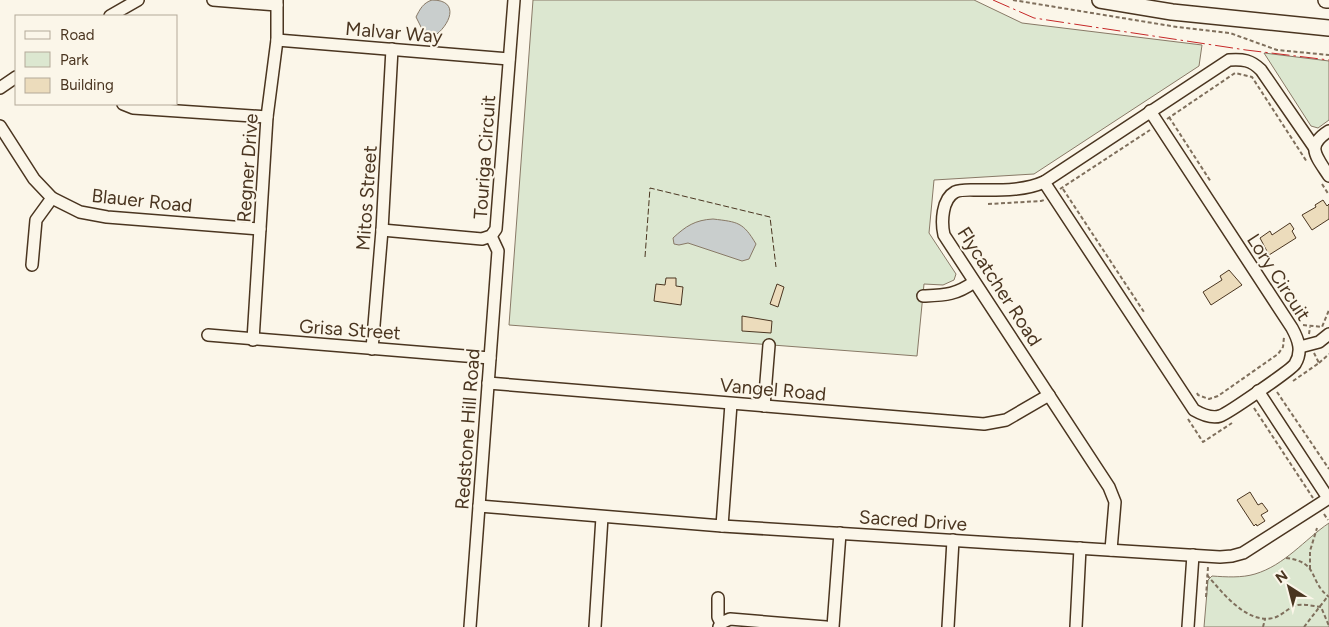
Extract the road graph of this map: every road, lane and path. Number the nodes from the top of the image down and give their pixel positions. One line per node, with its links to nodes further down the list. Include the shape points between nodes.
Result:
1 (138, 0): 7 (street)
2 (213, 0): 6 (street)
3 (514, 0): 12 (street, Touriga Circuit)
4 (1013, 0): 11 (path, via 1230,33 1277,50)
5 (1100, 0): 8 (main road, via 1172,12)
6 (277, 2): 9 (street, Regner Drive)
7 (112, 15)
8 (1329, 28)
9 (277, 40): 10 (street, Malvar Way); 17 (street, Regner Drive)
10 (392, 49): 12 (street, Malvar Way); 30 (street, Mitos Street)
11 (1329, 55)
12 (509, 59): 31 (street, Touriga Circuit, via 496,229)
13 (15, 78): 14 (street)
14 (0, 88)
15 (126, 105): 17 (street)
16 (1150, 111): 22 (street, Flycatcher Road, via 1229,60 1247,60 1261,70); 24 (street, Flycatcher Road); 37 (street, Lory Circuit)
17 (267, 117): 29 (street, Regner Drive)
18 (0, 126): 27 (street, Blauer Road, via 34,179)
19 (1150, 130): 26 (path)
20 (1329, 131): 22 (street, via 1317,139)
21 (1288, 133): 25 (path, via 1252,77 1235,73 1214,87 1169,118)
22 (1314, 147): 23 (street, Flycatcher Road)
23 (1329, 176)
24 (1044, 182): 26 (street, Lory Circuit); 33 (street, Flycatcher Road, via 1023,188 957,190 948,197 942,224 944,235)
25 (1212, 184)
26 (1057, 191): 28 (path, via 1042,201); 36 (path); 49 (street, Lory Circuit, via 1194,410 1208,416 1221,416)
27 (52, 198): 29 (street, Blauer Road, via 80,212 107,217); 32 (street, via 36,220)
28 (988, 204)
29 (260, 229): 40 (street, Regner Drive)
30 (382, 230): 31 (street, Touriga Circuit, via 482,239); 43 (street, Mitos Street)
31 (491, 236): 45 (street, Redstone Hill Road, via 498,251)
32 (32, 265)
33 (974, 282): 34 (street, via 950,295); 51 (street, Flycatcher Road)
34 (923, 296)
35 (1329, 310): 37 (path, via 1322,327 1303,326)
36 (1144, 313)
37 (1294, 331): 42 (street, Lory Circuit); 48 (path, via 1284,336 1283,347 1271,360 1218,396 1209,399 1198,396)
38 (1329, 334): 42 (street, via 1319,342)
39 (208, 336): 40 (street, Grisa Street)
40 (253, 340): 43 (street, Grisa Street)
41 (769, 345): 53 (street)
42 (1300, 347): 49 (street, Lory Circuit, via 1295,364)
43 (372, 348): 45 (street, Grisa Street)
44 (1329, 354): 46 (path)
45 (490, 358): 47 (street, Redstone Hill Road)
46 (1319, 363)
47 (488, 383): 52 (street, Vangel Road); 58 (street, Redstone Hill Road)
48 (1193, 387)
49 (1258, 391): 56 (street)
50 (1277, 392): 55 (path)
51 (1049, 395): 53 (street, Vangel Road, via 1006,420 984,424); 66 (street, Flycatcher Road, via 1110,487 1115,502)
52 (732, 404): 53 (street, Vangel Road); 61 (street)
53 (764, 406)
54 (1254, 408): 57 (path)
55 (1329, 469)
56 (1327, 495): 57 (street, Sacred Drive); 57 (path)
57 (1315, 501): 60 (path); 68 (street, Sacred Drive, via 1243,553)
58 (479, 506): 59 (street, Sacred Drive); 79 (street, Redstone Hill Road)
59 (602, 516): 61 (street, Sacred Drive); 80 (street)
60 (1328, 520)
61 (722, 526): 63 (street, Sacred Drive)
62 (1317, 528): 70 (path, via 1310,551)
63 (840, 533): 64 (street, Sacred Drive); 82 (street)
64 (953, 540): 65 (street, Sacred Drive); 83 (street)
65 (1080, 548): 66 (street, Sacred Drive); 84 (street)
66 (1112, 550): 67 (street, Sacred Drive)
67 (1193, 555): 68 (street, Sacred Drive); 85 (street)
68 (1208, 556): 71 (path)
69 (1286, 558): 70 (path, via 1298,559)
70 (1310, 569): 73 (path)
71 (1207, 575): 72 (path); 76 (path, via 1235,604 1250,615)
72 (1206, 597)
73 (1329, 597): 75 (path)
74 (718, 598): 77 (street)
75 (1321, 606): 76 (path, via 1294,606); 78 (path); 87 (path)
76 (1265, 619): 86 (path)
77 (720, 625): 81 (street, via 730,619)
78 (1329, 626)
79 (470, 627)
80 (595, 627)
81 (826, 627)
82 (833, 627)
83 (948, 627)
84 (1076, 627)
85 (1188, 627)
86 (1263, 627)
87 (1304, 627)

